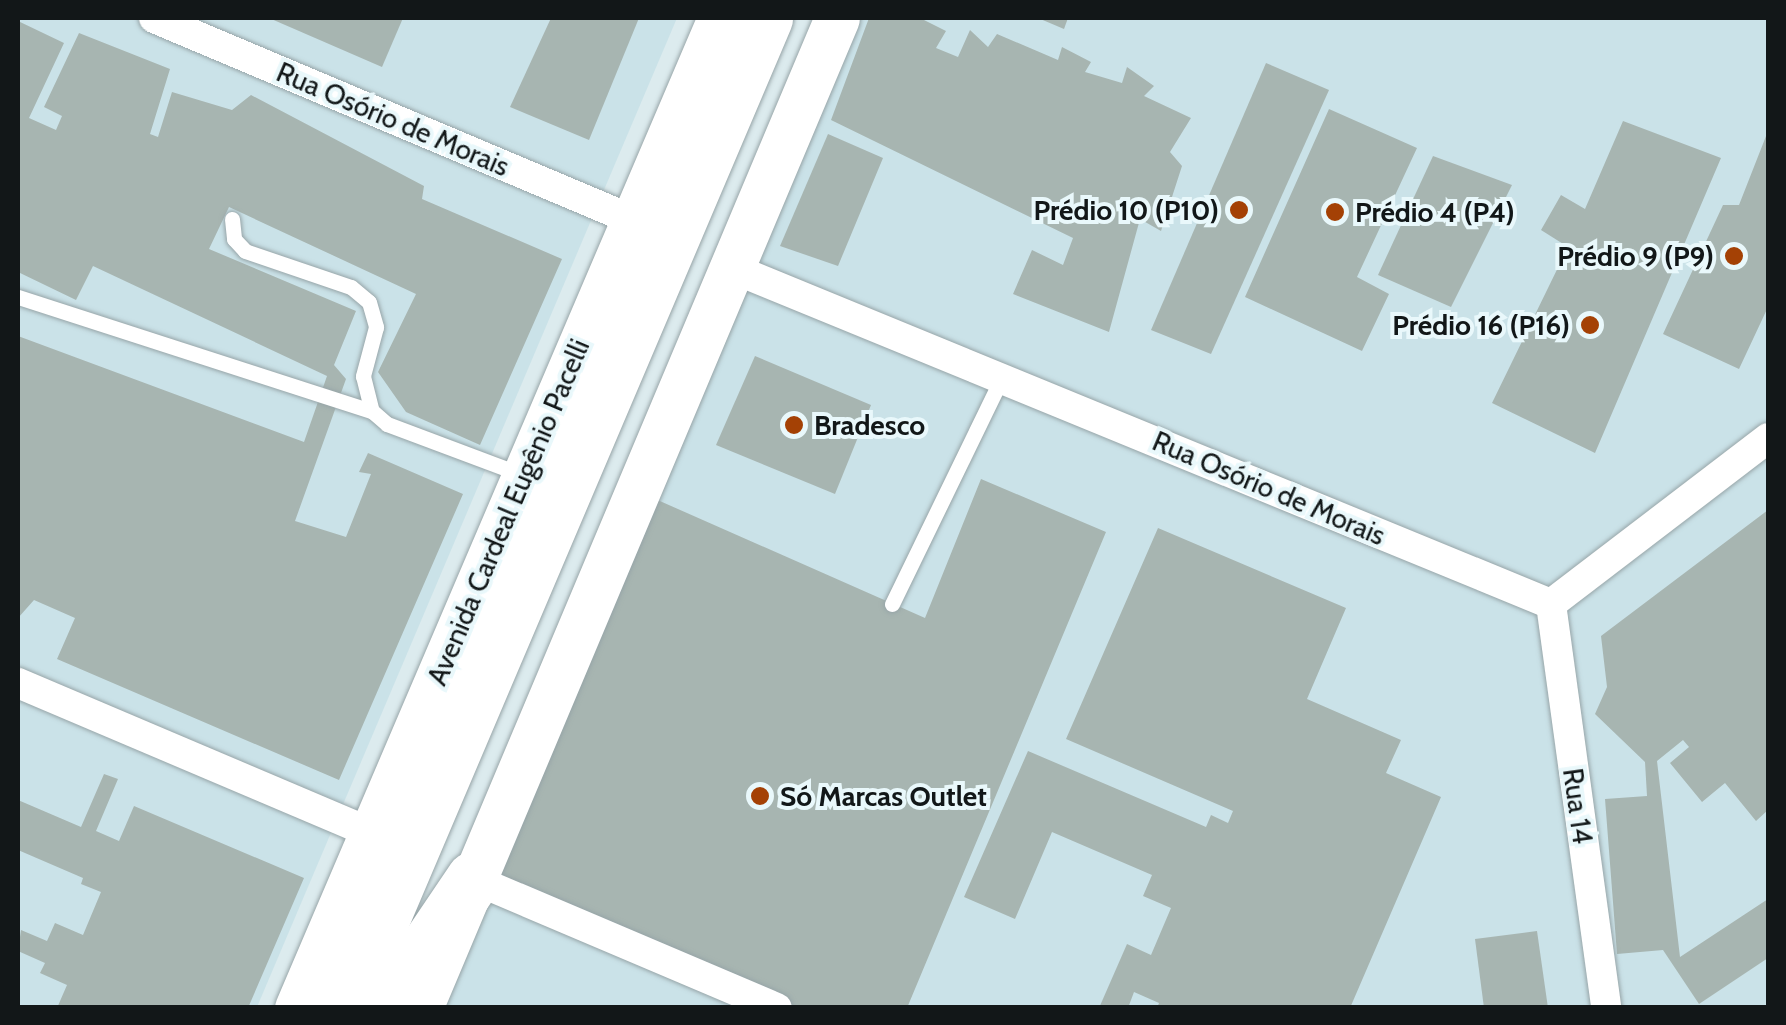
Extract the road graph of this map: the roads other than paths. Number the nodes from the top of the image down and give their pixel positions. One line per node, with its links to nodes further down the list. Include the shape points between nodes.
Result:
1 (154, 18): 7 (street, Rua Osório de Morais)
2 (720, 18): 7 (main road, Avenida Cardeal Eugênio Pacelli)
3 (764, 18): 17 (highway, Avenida Cardeal Eugênio Pacelli)
4 (802, 18): 23 (highway)
5 (838, 18): 8 (main road)
6 (232, 219): 11 (lane, via 234,239 245,252 351,288 369,302 376,326 362,376)
7 (633, 220): 13 (main road, Avenida Cardeal Eugênio Pacelli)
8 (734, 269): 10 (street, Rua Osório de Morais); 19 (main road, via 555,709)
9 (18, 297): 11 (lane)
10 (1002, 377): 14 (lane); 15 (street, Rua Osório de Morais)
11 (372, 410): 13 (lane, via 387,424)
12 (1768, 438): 15 (street)
13 (524, 475): 18 (main road, Avenida Cardeal Eugênio Pacelli)
14 (892, 604)
15 (1551, 604): 26 (street, Rua 14)
16 (18, 683): 18 (street)
17 (456, 746): 21 (highway, via 434,769); 22 (highway, Avenida Cardeal Eugênio Pacelli)
18 (372, 833): 20 (main road, Avenida Cardeal Eugênio Pacelli)
19 (473, 879): 23 (highway); 24 (main road); 25 (street)
20 (298, 1008)
21 (310, 1008)
22 (344, 1008)
23 (384, 1008)
24 (420, 1008)
25 (777, 1008)
26 (1606, 1008)

